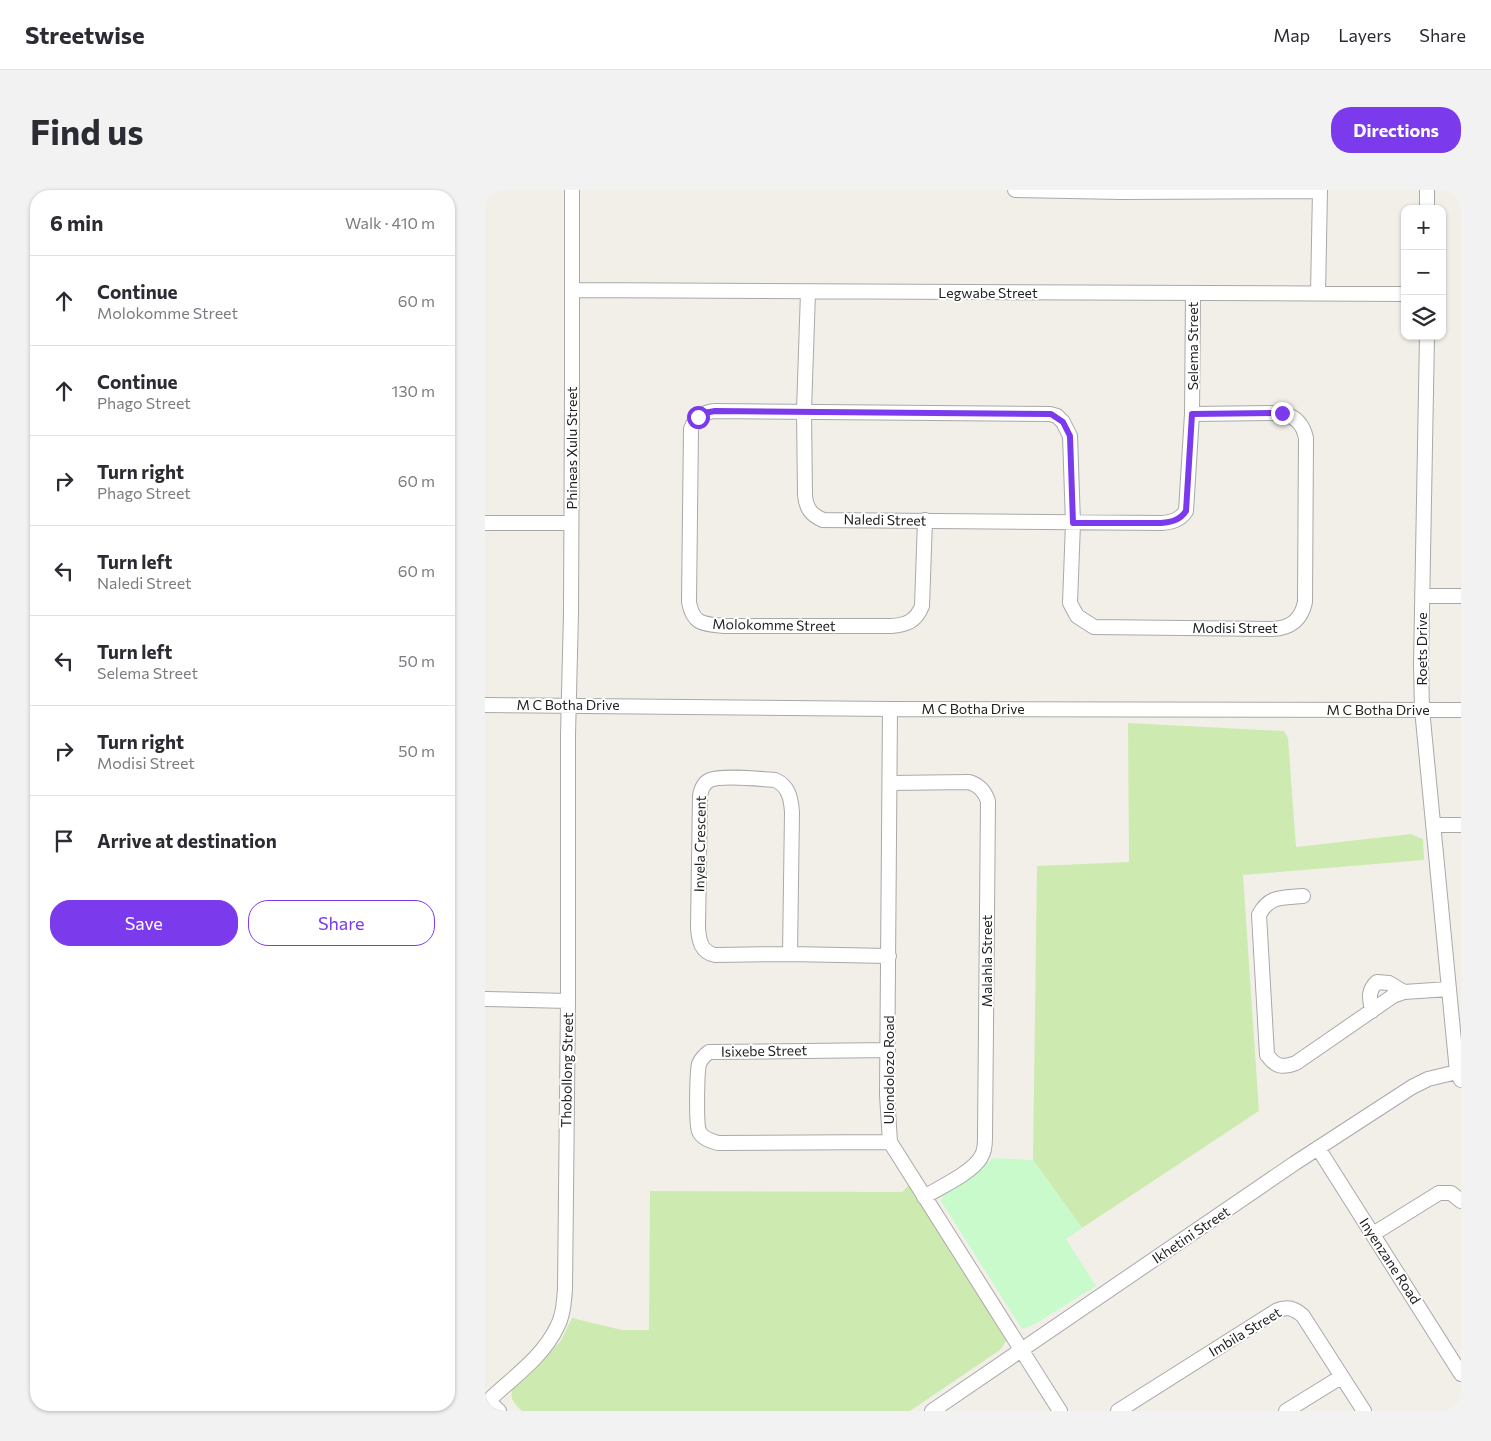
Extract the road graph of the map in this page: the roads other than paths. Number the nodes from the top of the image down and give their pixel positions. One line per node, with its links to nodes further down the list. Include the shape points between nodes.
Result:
1 (572, 190): 7 (street, Phineas Xulu Street)
2 (1015, 190): 5 (street)
3 (1320, 190): 5 (street); 10 (street)
4 (1427, 190): 6 (street)
5 (1121, 191)
6 (1427, 205)
7 (572, 290): 8 (street, Legwabe Street); 18 (street, Phineas Xulu Street)
8 (808, 292): 9 (street, Legwabe Street); 13 (street, Naledi Street)
9 (1193, 294): 10 (street, Legwabe Street); 14 (street, Selema Street)
10 (1318, 294): 11 (street, Legwabe Street)
11 (1401, 294)
12 (1427, 340): 20 (street, Roets Drive)
13 (804, 411): 16 (street, Naledi Street, via 805,495 808,508 814,515 823,520); 16 (street, Molokomme Street, via 709,412 693,422 689,602 696,619 703,624 724,626 891,626 908,623 914,620 922,606); 19 (street, Modisi Street, via 998,412 1057,416 1070,436)
14 (1192, 414): 15 (street, Selema Street, via 1188,503); 19 (street, Modisi Street, via 1282,413 1297,419 1305,431 1305,602 1297,620 1285,627 1272,629 1093,627 1077,616 1070,603)
15 (1182, 516): 19 (street, Naledi Street, via 1161,523)
16 (925, 520): 19 (street, Naledi Street)
17 (485, 523): 18 (street)
18 (571, 523): 23 (street, Phineas Xulu Street)
19 (1073, 523)
20 (1422, 596): 21 (street); 25 (street, Roets Drive)
21 (1461, 596)
22 (485, 705): 23 (street, M C Botha Drive)
23 (569, 705): 24 (street, M C Botha Drive); 36 (street, Thobollong Street)
24 (890, 709): 25 (street, M C Botha Drive); 27 (street, Ulondolozo Road)
25 (1423, 709): 26 (street, M C Botha Drive); 28 (street, Roets Drive)
26 (1461, 710)
27 (890, 783): 32 (street, Ulondolozo Road); 42 (street, Malahla Street, via 969,782 980,788 988,801 984,1151 981,1158 962,1174)
28 (1433, 825): 29 (street); 33 (street, Roets Drive)
29 (1461, 825)
30 (1303, 896): 37 (street, via 1271,899 1259,915 1267,1055 1273,1063 1284,1067 1296,1063)
31 (790, 954): 31 (street, Inyela Crescent, via 715,955 705,951 700,943 700,796 709,780 775,780 781,782 789,794 792,812); 32 (street, Inyela Crescent)
32 (889, 956): 38 (street, Ulondolozo Road)
33 (1449, 989): 34 (street); 39 (street, Roets Drive)
34 (1404, 992): 37 (street); 37 (street, via 1377,982 1369,993)
35 (485, 999): 36 (street)
36 (568, 1001): 48 (street, Thobollong Street, via 564,1303 550,1339)
37 (1372, 1011)
38 (887, 1050): 40 (street, Ulondolozo Road); 40 (street, Isixebe Street, via 709,1052 698,1069 698,1124 701,1135 718,1143)
39 (1459, 1076): 41 (street, Ikhetini Street, via 1428,1079)
40 (890, 1142): 42 (street, Ulondolozo Road)
41 (1318, 1148): 44 (street, Inyenzane Road); 45 (street, Ikhetini Street)
42 (924, 1197): 45 (street, Ulondolozo Road)
43 (1461, 1201): 44 (street, via 1451,1193 1439,1193)
44 (1373, 1234): 46 (street, Inyenzane Road)
45 (1022, 1350): 50 (street, Ikhetini Street); 51 (street, Ulondolozo Road)
46 (1461, 1374)
47 (1341, 1376): 52 (street, Imbila Street, via 1303,1316 1296,1310 1283,1308); 53 (street); 54 (street, Imbila Street)
48 (486, 1403): 49 (street)
49 (499, 1411)
50 (932, 1411)
51 (1060, 1411)
52 (1118, 1411)
53 (1286, 1411)
54 (1364, 1411)

